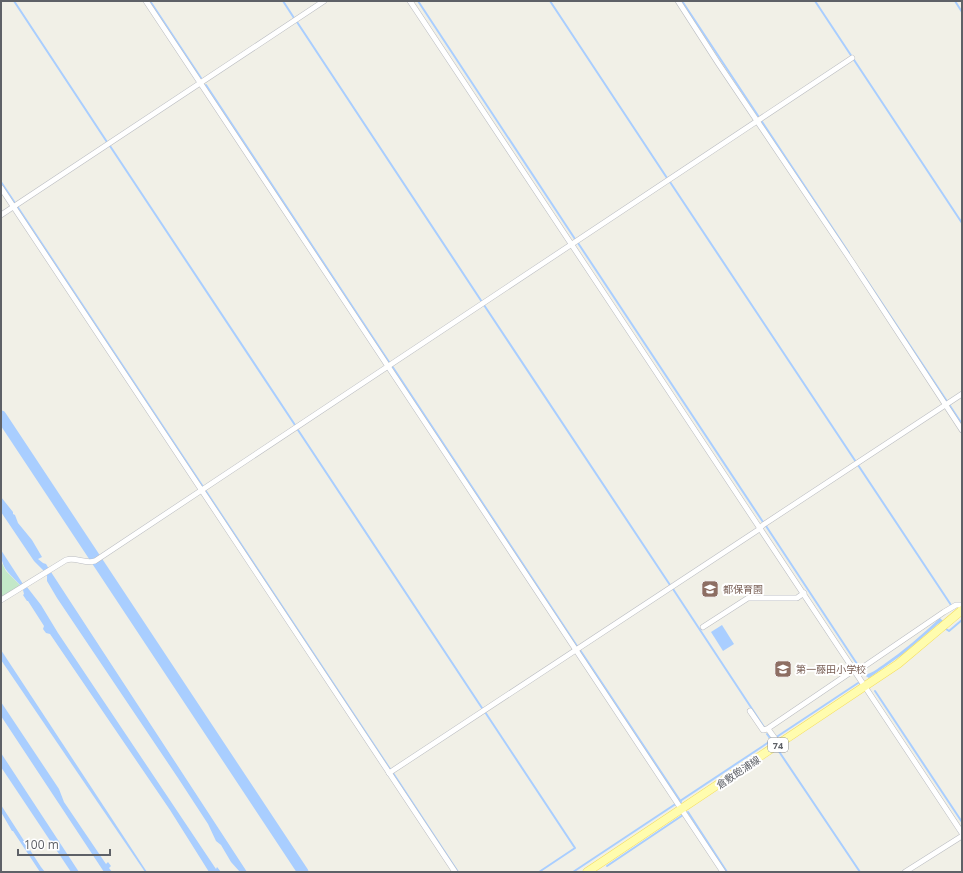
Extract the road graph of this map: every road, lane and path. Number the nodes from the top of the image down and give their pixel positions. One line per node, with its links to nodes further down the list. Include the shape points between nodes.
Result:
1 (146, 1): 6 (street)
2 (324, 1): 6 (street)
3 (410, 1): 11 (street)
4 (678, 1): 7 (street)
5 (852, 58): 7 (street)
6 (200, 83): 9 (street); 12 (street)
7 (759, 120): 11 (street); 14 (street)
8 (1, 188): 9 (street)
9 (15, 206): 10 (street); 16 (street)
10 (1, 215)
11 (572, 245): 12 (street); 17 (street)
12 (388, 366): 16 (street); 23 (street)
13 (962, 394): 14 (street)
14 (948, 403): 15 (street); 17 (street)
15 (962, 430)
16 (203, 488): 19 (street, via 97,560 66,560); 29 (street)
17 (760, 528): 18 (street); 23 (street)
18 (804, 594): 22 (street, via 797,598 748,598); 24 (street)
19 (1, 600)
20 (962, 605): 24 (street, via 950,608)
21 (962, 610): 25 (main road, 倉敷飽浦線 / 74, via 911,654)
22 (703, 627)
23 (576, 650): 29 (street); 30 (street)
24 (858, 670): 25 (street); 27 (street)
25 (866, 686): 28 (main road, 倉敷飽浦線 / 74); 31 (street)
26 (750, 711): 27 (street, via 763,730)
27 (768, 728): 28 (street)
28 (776, 740): 30 (main road, 倉敷飽浦線 / 74)
29 (389, 773): 33 (street)
30 (678, 805): 34 (main road, 倉敷飽浦線 / 74); 35 (street)
31 (962, 833)
32 (962, 836): 36 (street)
33 (455, 872)
34 (587, 872)
35 (723, 872)
36 (905, 872)

